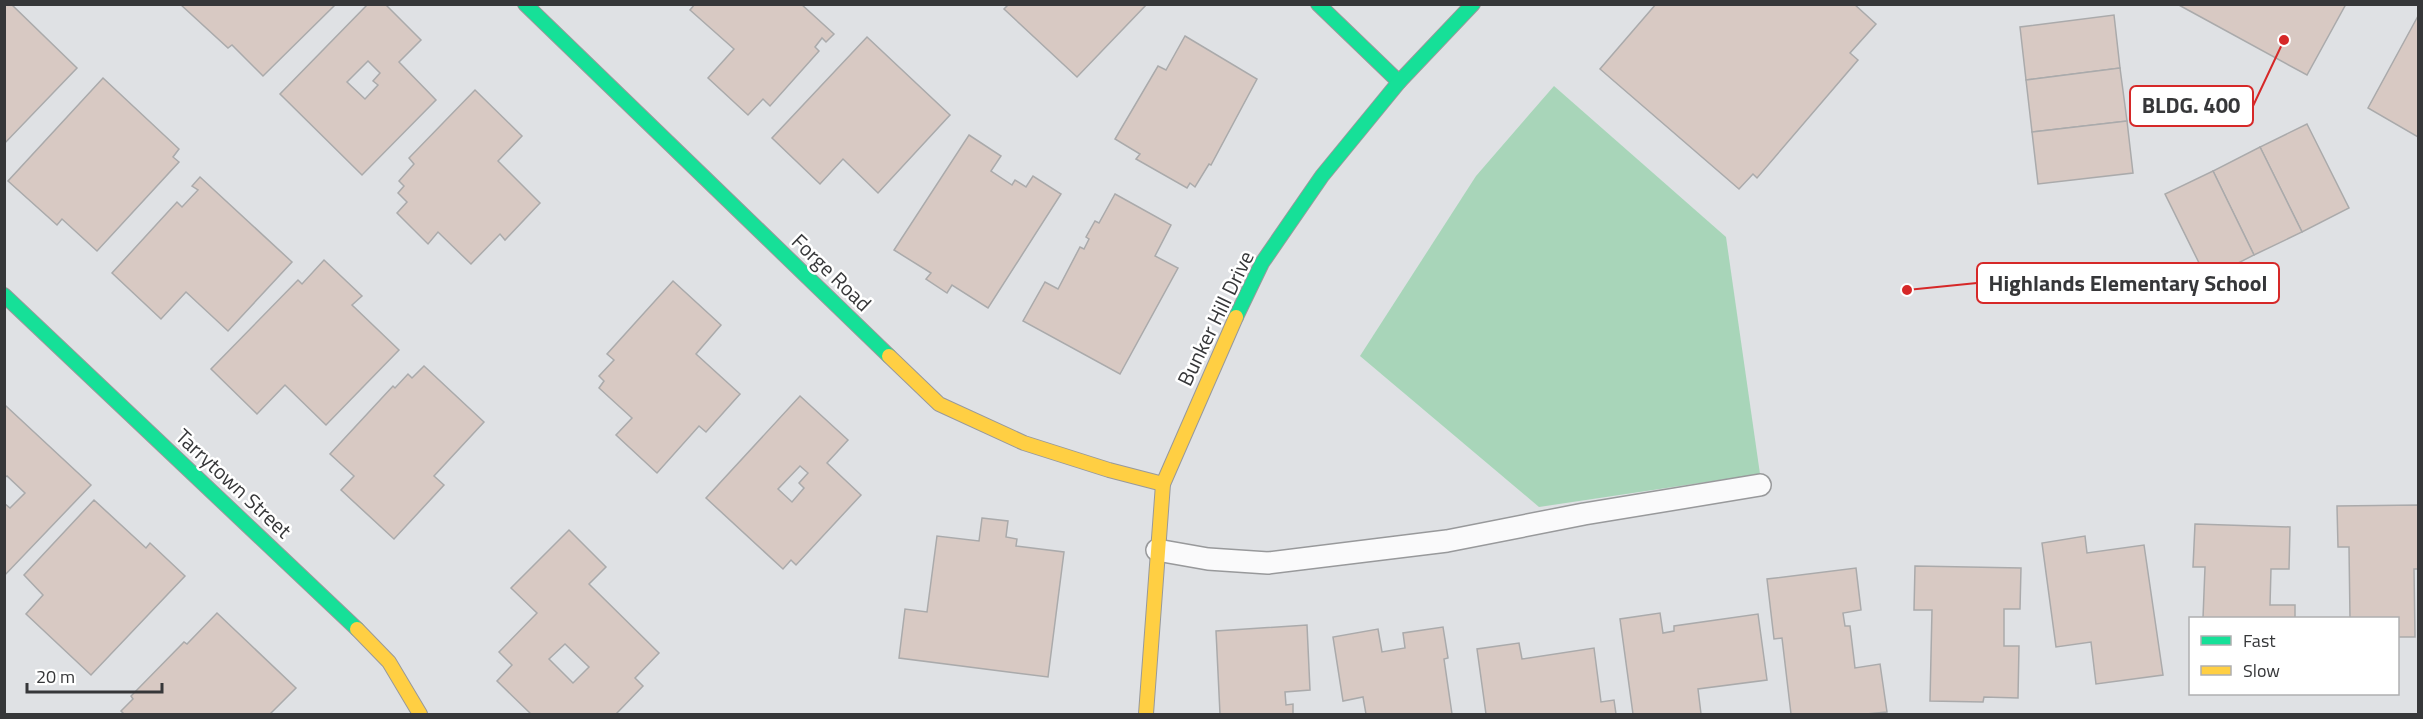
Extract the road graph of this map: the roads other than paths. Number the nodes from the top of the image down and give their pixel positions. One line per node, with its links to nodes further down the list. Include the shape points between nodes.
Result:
1 (525, 4): 6 (street, Forge Road, via 939,404 1024,443)
2 (1318, 4): 4 (street)
3 (1473, 4): 4 (street, Bunker Hill Drive)
4 (1399, 82): 6 (street, Bunker Hill Drive, via 1322,176 1262,263)
5 (4, 296): 9 (street, Tarrytown Street, via 337,608 388,662)
6 (1163, 484): 8 (street, Bunker Hill Drive)
7 (1760, 485): 8 (lane, via 1447,541 1268,563 1208,559)
8 (1157, 550): 10 (street, Bunker Hill Drive)
9 (420, 714)
10 (1146, 714)

